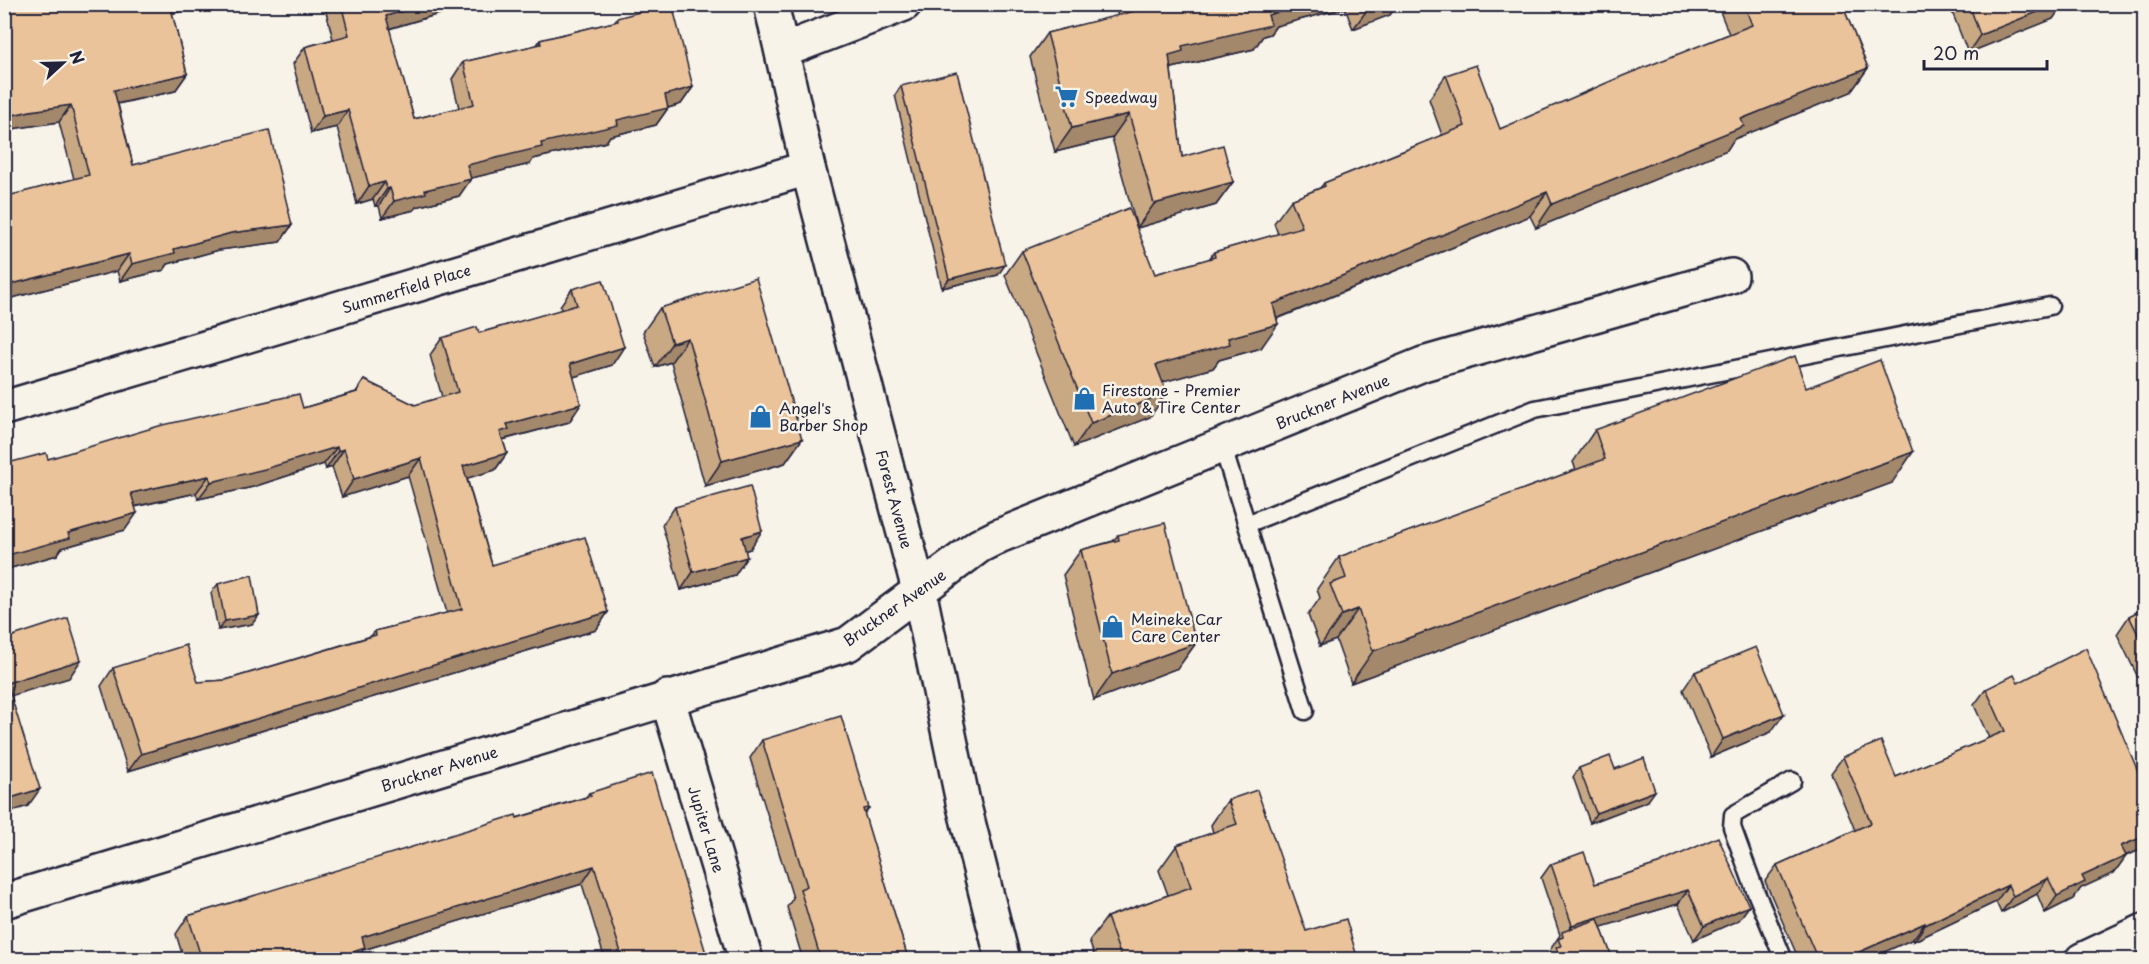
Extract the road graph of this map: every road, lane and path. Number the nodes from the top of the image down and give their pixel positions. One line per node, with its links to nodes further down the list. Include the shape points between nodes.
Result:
1 (771, 4): 3 (street, Forest Avenue)
2 (904, 4): 3 (street)
3 (782, 51): 4 (street, Forest Avenue)
4 (808, 168): 7 (street, Summerfield Place); 10 (street, Forest Avenue)
5 (1731, 276): 8 (street, Bruckner Avenue, via 1423,364)
6 (2050, 306): 9 (lane, via 1535,409)
7 (4, 408)
8 (1222, 445): 9 (lane); 10 (street, Bruckner Avenue, via 999,536)
9 (1247, 524): 12 (lane)
10 (919, 590): 11 (street, Bruckner Avenue, via 848,644); 17 (street, Forest Avenue, via 963,802)
11 (668, 698): 14 (street, Bruckner Avenue); 16 (street, Jupiter Lane)
12 (1305, 711)
13 (1792, 780): 18 (lane, via 1733,815 1732,827)
14 (4, 901)
15 (2145, 932): 19 (street)
16 (746, 960)
17 (1003, 960)
18 (1784, 960)
19 (2082, 960)

